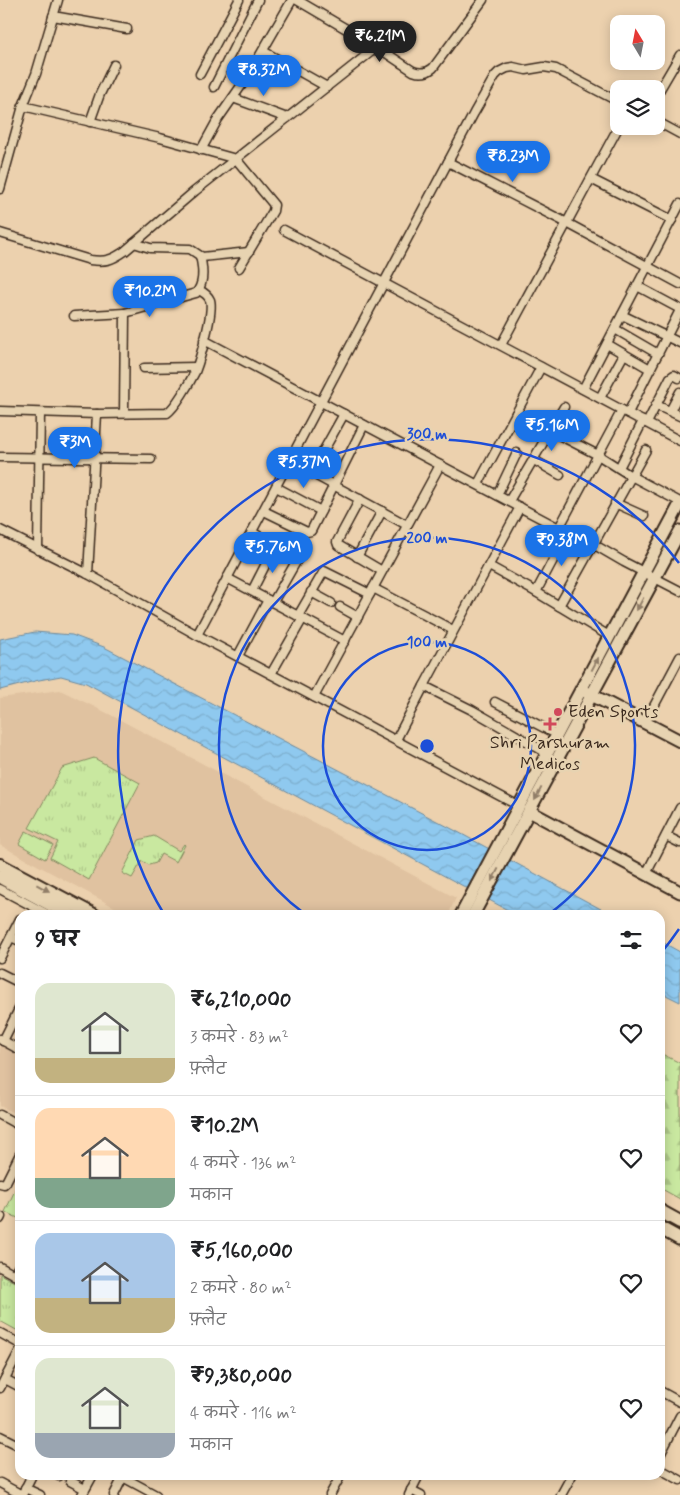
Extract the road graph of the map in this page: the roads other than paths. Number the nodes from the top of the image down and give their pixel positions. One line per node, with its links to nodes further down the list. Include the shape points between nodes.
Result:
1 (58, 0): 7 (street)
2 (258, 0): 16 (street)
3 (292, 0): 10 (street)
4 (297, 0): 9 (street)
5 (483, 0): 9 (street, via 428,72 413,71)
6 (236, 1): 13 (street)
7 (53, 16): 8 (street); 19 (street)
8 (127, 29)
9 (377, 47): 15 (street)
10 (263, 51): 15 (street); 18 (street)
11 (680, 55): 14 (street)
12 (114, 65): 21 (street)
13 (200, 74)
14 (665, 81)
15 (327, 86): 20 (street)
16 (214, 87)
17 (610, 97): 27 (street, via 556,69 507,68 495,76)
18 (233, 98): 20 (street); 25 (street)
19 (23, 106): 21 (street); 29 (street)
20 (287, 118): 26 (street)
21 (90, 122): 25 (street)
22 (665, 126): 23 (street)
23 (680, 134)
24 (615, 135): 28 (street)
25 (201, 150): 26 (street)
26 (236, 159): 35 (street); 36 (street, via 274,206)
27 (448, 162): 32 (street); 40 (street)
28 (591, 178): 31 (street); 32 (street)
29 (0, 189)
30 (680, 204): 31 (street)
31 (672, 220): 38 (street)
32 (567, 223): 38 (street); 53 (street)
33 (284, 230): 40 (street)
34 (0, 233): 35 (street, via 104,262 115,258)
35 (134, 243): 37 (street, via 150,248 190,250)
36 (249, 252): 37 (street); 39 (street)
37 (200, 256): 43 (street, via 202,274)
38 (647, 267): 41 (street); 42 (street)
39 (239, 268)
40 (384, 283): 53 (street); 64 (street)
41 (680, 284)
42 (637, 286): 44 (street); 47 (street)
43 (199, 290): 45 (street, via 192,295); 50 (street, via 207,295 211,305)
44 (680, 309): 49 (street)
45 (125, 314): 46 (street); 73 (street)
46 (74, 316)
47 (622, 316): 48 (street); 49 (street)
48 (614, 330): 52 (street); 55 (street)
49 (666, 337): 51 (street); 55 (street)
50 (204, 340): 56 (street); 64 (street)
51 (680, 343)
52 (607, 344): 54 (street); 61 (street)
53 (501, 346): 57 (street)
54 (624, 354): 59 (street); 63 (street)
55 (658, 354): 59 (street)
56 (196, 367): 58 (street); 73 (street, via 171,410 162,414)
57 (541, 367): 61 (street); 71 (street)
58 (144, 368)
59 (650, 369): 70 (street)
60 (680, 377): 65 (street, via 674,375 670,378)
61 (583, 389): 63 (street)
62 (680, 392): 68 (street)
63 (600, 398): 70 (street)
64 (321, 402): 74 (street); 88 (street)
65 (656, 405): 68 (street); 76 (street)
66 (564, 407): 78 (street)
67 (0, 411): 69 (street)
68 (670, 411): 75 (street)
69 (40, 412): 72 (street); 84 (street)
70 (625, 412): 76 (street); 82 (street)
71 (516, 413): 78 (street); 94 (street)
72 (97, 414): 73 (street); 85 (street)
73 (124, 414)
74 (344, 414): 77 (street); 91 (street)
75 (680, 416)
76 (645, 422): 79 (street); 90 (street)
77 (364, 425): 89 (street); 95 (street)
78 (550, 431): 82 (street); 87 (street)
79 (680, 441)
80 (646, 450): 93 (street)
81 (518, 453): 97 (street)
82 (598, 455): 90 (street); 108 (street)
83 (0, 457): 84 (street)
84 (40, 457): 85 (street); 115 (street)
85 (94, 458): 86 (street); 120 (street)
86 (151, 459)
87 (534, 460): 92 (street); 99 (street)
88 (289, 461): 91 (street); 96 (street)
89 (440, 465): 94 (street); 107 (street)
90 (618, 468): 93 (street)
91 (311, 473): 95 (street)
92 (560, 475)
93 (631, 476): 100 (street); 101 (street)
94 (478, 484): 97 (street)
95 (334, 485): 98 (street); 104 (street)
96 (276, 487): 103 (street); 104 (street)
97 (496, 494): 99 (street)
98 (360, 499): 105 (street); 116 (street, via 337,544)
99 (509, 501): 102 (street)
100 (615, 503): 106 (street); 113 (street)
101 (680, 503): 119 (street)
102 (520, 507): 108 (street); 117 (street)
103 (264, 511): 104 (street, via 307,532 311,531); 111 (street)
104 (321, 511)
105 (382, 511): 107 (street); 116 (street)
106 (644, 516)
107 (407, 525): 118 (street)
108 (559, 528): 112 (street)
109 (0, 530): 115 (street)
110 (680, 531): 122 (street)
111 (252, 532): 114 (street); 121 (street)
112 (568, 532): 113 (street); 127 (street)
113 (593, 544): 119 (street); 130 (street)
114 (275, 546): 123 (street); 128 (street, via 296,560)
115 (38, 550): 120 (street)
116 (357, 557): 118 (street)
117 (489, 566): 127 (street); 134 (street)
118 (382, 571): 124 (street)
119 (644, 572): 122 (street); 136 (street)
120 (88, 574): 135 (street)
121 (227, 578): 123 (street); 135 (street)
122 (655, 578): 125 (street); 143 (street, one-way to 143)
123 (252, 591): 128 (street)
124 (372, 591): 126 (street, via 324,571); 133 (street); 134 (street)
125 (680, 591)
126 (311, 592): 129 (street); 132 (street)
127 (536, 592): 130 (street)
128 (270, 601): 132 (street); 138 (street)
129 (331, 603)
130 (559, 606): 136 (street)
131 (340, 607): 133 (street)
132 (300, 617): 137 (street); 140 (street)
133 (358, 617): 137 (street)
134 (453, 630): 141 (street)
135 (197, 635): 138 (street)
136 (609, 636): 142 (street, one-way to 136)
137 (345, 641): 144 (street)
138 (238, 656): 140 (street)
139 (680, 657): 146 (street)
140 (271, 674): 144 (street)
141 (424, 686): 148 (street); 150 (street)
142 (581, 689): 143 (street); 150 (street)
143 (592, 695): 146 (street); 151 (street, one-way to 151)
144 (314, 697): 148 (street)
145 (495, 702): 147 (street)
146 (645, 723): 149 (street)
147 (550, 730)
148 (396, 740): 151 (street)
149 (680, 741)
150 (547, 753): 151 (street)
151 (524, 808): 156 (street); 161 (street)
152 (680, 808): 153 (street)
153 (666, 836): 154 (street); 156 (street)
154 (680, 843)
155 (0, 865): 165 (main road, one-way to 165)
156 (646, 874): 159 (street)
157 (0, 877): 160 (main road)
158 (0, 889): 160 (street)
159 (680, 892)
160 (30, 899): 162 (street); 163 (street); 164 (main road)
161 (472, 909)
162 (24, 910)
163 (43, 910)
164 (58, 910)
165 (85, 910)
166 (15, 929): 167 (street)
167 (11, 937): 168 (street); 169 (street)
168 (15, 939)
169 (0, 958)
170 (0, 973): 171 (street)
171 (15, 980)
172 (15, 1016): 173 (street)
173 (2, 1040): 174 (street)
174 (15, 1047)
175 (0, 1115): 176 (street)
176 (15, 1123)
177 (15, 1164): 178 (street, via 6,1182)
178 (0, 1183)
179 (665, 1214): 180 (main road)
180 (680, 1222)
181 (665, 1230): 182 (main road)
182 (680, 1238)
183 (0, 1267): 184 (street)
184 (15, 1275)
185 (0, 1333): 186 (street)
186 (15, 1341)
187 (15, 1360): 188 (street)
188 (5, 1379): 189 (street); 190 (street)
189 (15, 1384)
190 (0, 1387)
191 (665, 1394): 192 (street)
192 (680, 1402)
193 (680, 1416): 196 (street)
194 (0, 1436): 195 (street)
195 (15, 1444)
196 (665, 1445)
197 (665, 1472): 204 (street)
198 (90, 1480): 208 (street)
199 (120, 1480): 212 (street)
200 (126, 1480): 209 (street)
201 (338, 1480): 214 (street)
202 (416, 1480): 210 (street)
203 (569, 1480): 216 (street)
204 (680, 1480)
205 (70, 1481): 208 (street)
206 (0, 1483): 207 (street)
207 (24, 1491): 211 (street)
208 (84, 1492)
209 (142, 1492): 213 (street)
210 (410, 1493): 215 (street)
211 (40, 1495)
212 (114, 1495)
213 (156, 1495)
214 (330, 1495)
215 (421, 1495)
216 (561, 1495)

